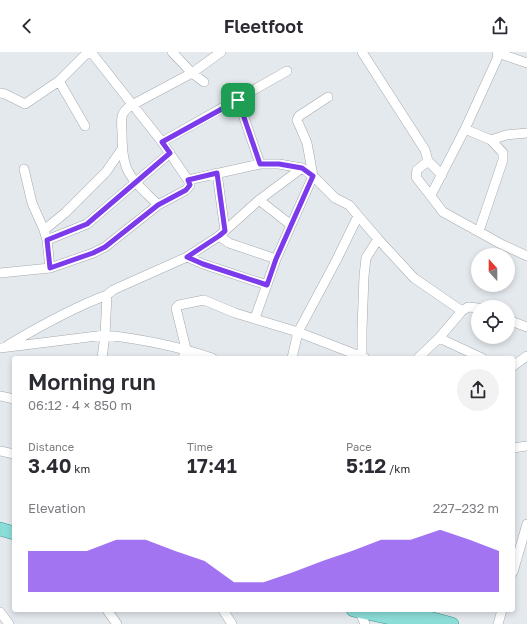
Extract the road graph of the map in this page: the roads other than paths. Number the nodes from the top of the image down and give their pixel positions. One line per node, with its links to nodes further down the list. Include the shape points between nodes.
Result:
1 (90, 52): 9 (street); 14 (street)
2 (172, 52): 8 (street)
3 (221, 52): 8 (street)
4 (362, 52): 22 (street, via 425,150)
5 (498, 52): 6 (street); 16 (street)
6 (527, 63)
7 (287, 71): 13 (street)
8 (192, 73): 10 (street); 14 (street)
9 (59, 81): 11 (street, via 26,104); 15 (street)
10 (204, 82)
11 (0, 93)
12 (328, 97): 28 (street, via 299,116 297,120 307,143)
13 (238, 100): 19 (street); 23 (street)
14 (132, 105): 19 (street); 20 (street, via 122,114)
15 (85, 126)
16 (465, 129): 18 (street); 27 (street)
17 (527, 133): 18 (street, via 506,135)
18 (491, 140): 37 (street, via 503,153 503,160)
19 (162, 142): 21 (street)
20 (122, 149): 30 (street, via 125,165); 36 (street, via 100,177)
21 (170, 153): 29 (street); 30 (street)
22 (428, 161): 27 (street); 31 (street, via 415,173)
23 (260, 164): 24 (street); 26 (street)
24 (302, 168): 28 (street); 32 (street)
25 (24, 169): 36 (street, via 32,203)
26 (217, 173): 29 (street); 38 (street)
27 (442, 175): 31 (street)
28 (313, 176): 34 (street, via 335,198 349,205); 35 (street)
29 (188, 180): 33 (street, via 190,185 186,190)
30 (136, 182): 33 (street); 39 (street, via 87,224)
31 (431, 195): 37 (street, via 443,212)
32 (260, 200): 35 (street); 38 (street)
33 (158, 205): 44 (street, via 105,247)
34 (358, 216): 40 (street); 53 (street)
35 (291, 225): 43 (street)
36 (44, 230): 39 (street)
37 (479, 232): 41 (street)
38 (222, 233): 42 (street); 43 (street, via 229,243)
39 (47, 240): 44 (street)
40 (378, 240): 49 (street, via 414,278); 63 (street, via 366,258 362,329)
41 (527, 256)
42 (187, 257): 46 (street); 47 (street)
43 (276, 259): 46 (street)
44 (50, 268): 45 (street)
45 (0, 273)
46 (267, 285): 50 (street)
47 (106, 295): 54 (street); 56 (street, via 53,318)
48 (471, 307): 49 (street)
49 (462, 311): 55 (street)
50 (255, 318): 53 (street); 57 (street, via 204,300 179,305 176,313)
51 (515, 323): 52 (street)
52 (527, 328)
53 (298, 332): 61 (street); 62 (street)
54 (105, 335): 56 (street); 57 (street); 58 (street)
55 (439, 338): 64 (street); 65 (street)
56 (2, 348)
57 (186, 349): 59 (street); 60 (street)
58 (102, 356)
59 (184, 356)
60 (206, 356)
61 (292, 356)
62 (361, 356)
63 (364, 356)
64 (420, 356)
65 (478, 356)
66 (527, 356): 67 (street)
67 (515, 365)
68 (0, 396): 69 (street)
69 (12, 399)
70 (527, 446): 71 (street)
71 (515, 448)
72 (0, 451): 73 (street)
73 (12, 454)
74 (0, 522): 76 (main road)
75 (527, 524): 79 (street)
76 (12, 525)
77 (0, 529): 78 (main road)
78 (12, 532)
79 (515, 565)
80 (0, 612): 88 (street)
81 (108, 612): 89 (street)
82 (224, 612): 90 (street)
83 (402, 612): 86 (main road)
84 (501, 612): 91 (street)
85 (363, 613): 86 (main road)
86 (416, 620): 87 (main road)
87 (446, 623)
88 (9, 624)
89 (117, 624)
90 (232, 624)
91 (498, 624)

